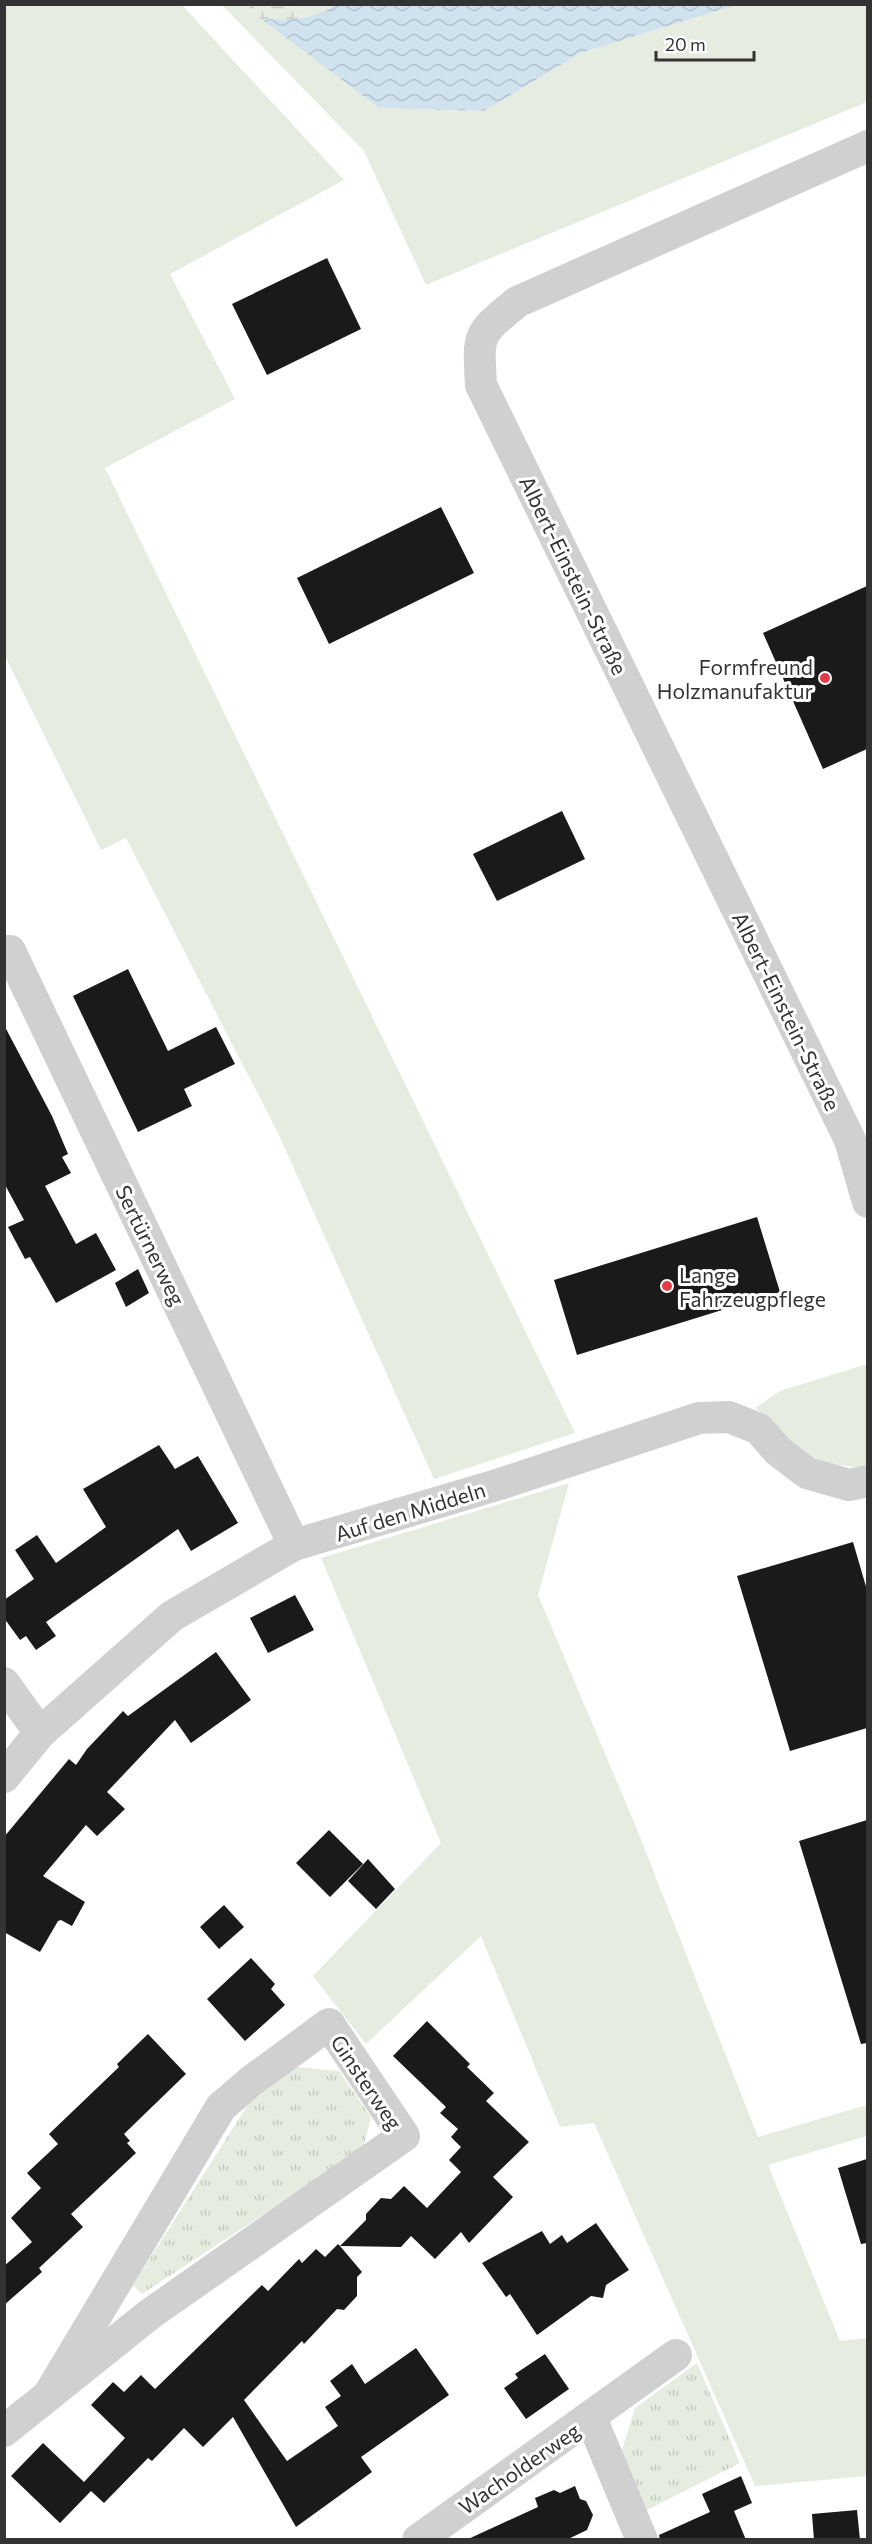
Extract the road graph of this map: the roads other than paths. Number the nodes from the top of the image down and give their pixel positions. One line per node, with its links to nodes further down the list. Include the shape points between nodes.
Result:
1 (867, 146): 3 (street, Albert-Einstein-Straße, via 517,302 487,327 479,344 481,386 850,1140)
2 (4, 951): 5 (street, Sertürnerweg, via 10,951)
3 (867, 1202)
4 (867, 1481): 5 (street, Auf den Middeln, via 849,1485 807,1473 778,1451 759,1429 729,1417 699,1418 500,1484)
5 (294, 1545): 7 (street, Auf den Middeln, via 172,1616)
6 (4, 1683): 7 (street)
7 (40, 1733): 8 (street, Auf den Middeln)
8 (4, 1777)
9 (676, 2355): 11 (street, Wacholderweg)
10 (48, 2396): 10 (street, Ginsterweg, via 150,2314 404,2136 329,2024 221,2107); 12 (street, Ginsterweg)
11 (591, 2418): 13 (street, Wacholderweg); 14 (street)
12 (4, 2431)
13 (418, 2540)
14 (642, 2540)

